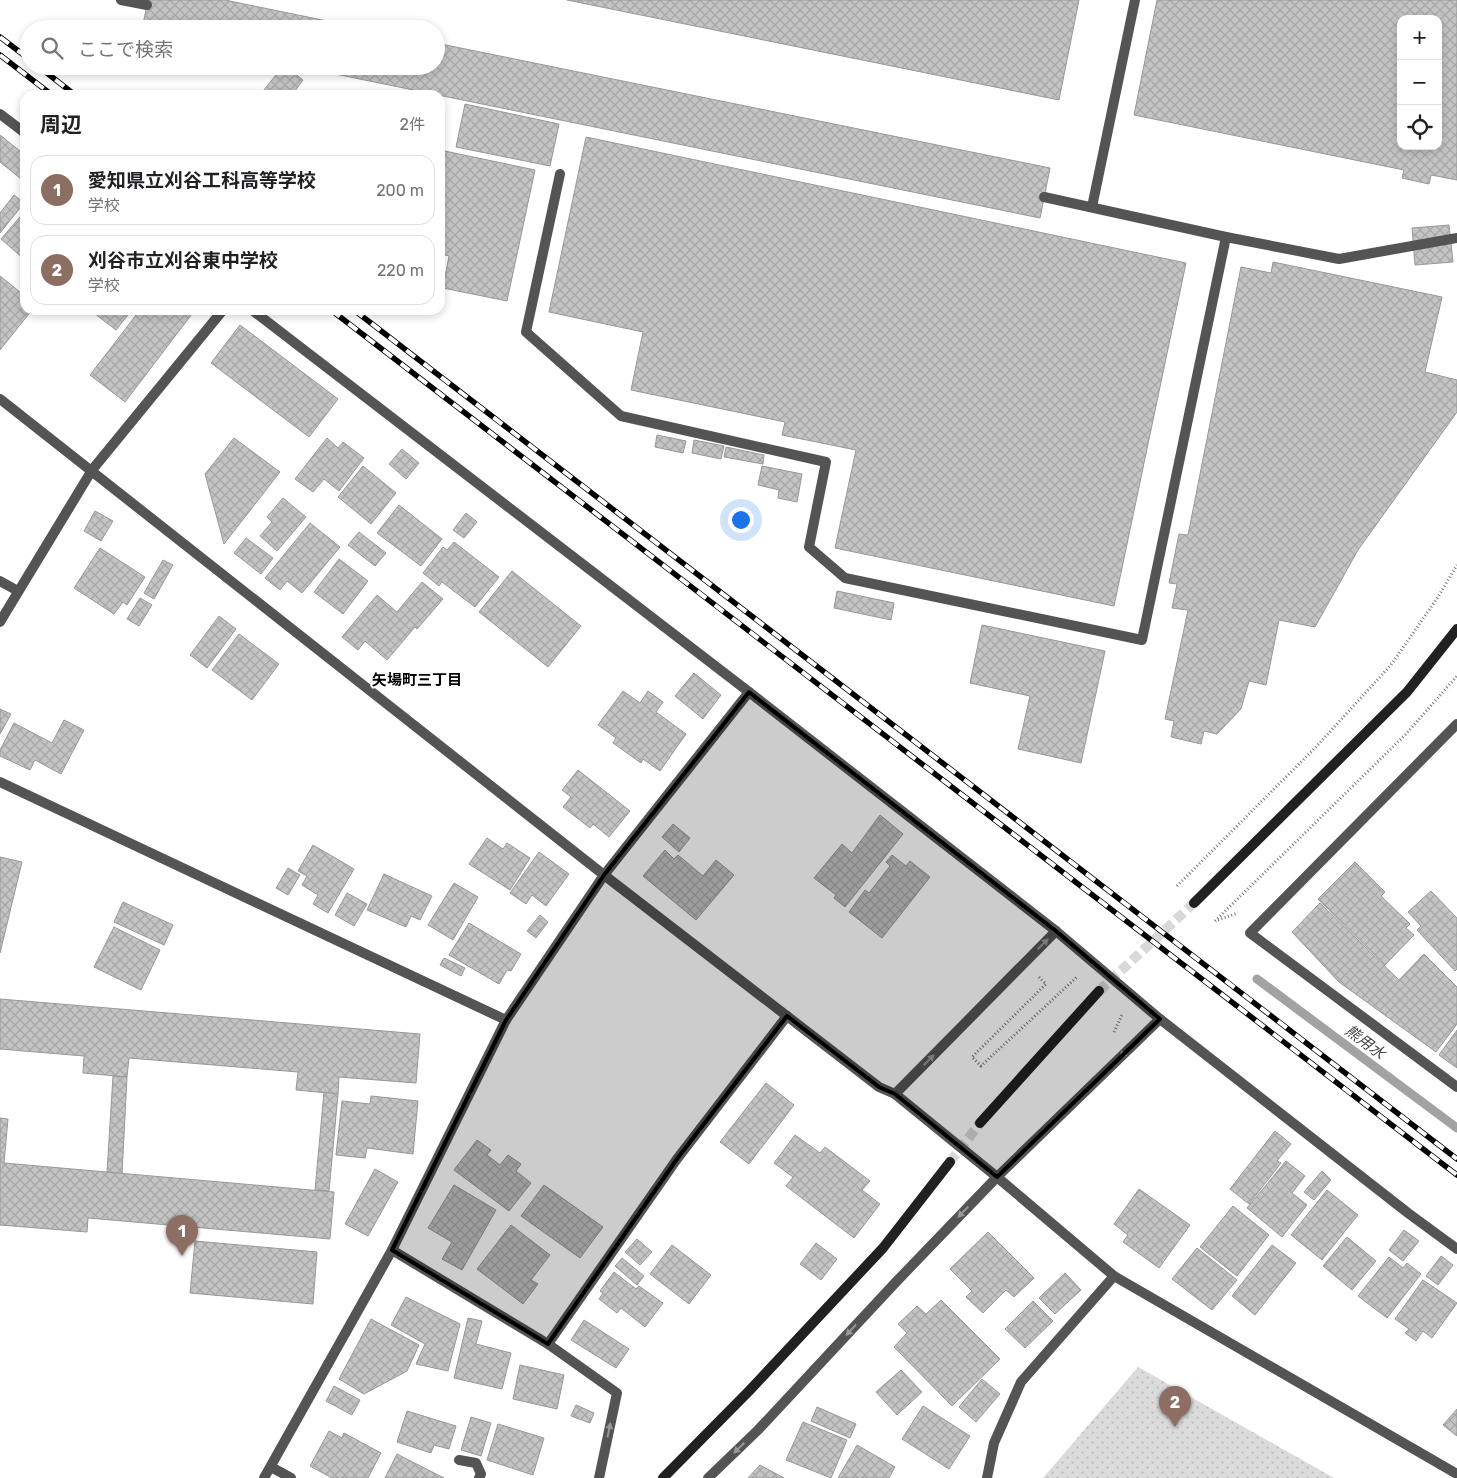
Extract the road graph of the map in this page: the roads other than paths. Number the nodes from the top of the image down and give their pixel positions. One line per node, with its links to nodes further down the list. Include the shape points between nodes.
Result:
1 (121, 0): 3 (street)
2 (1136, 0): 8 (street)
3 (147, 5)
4 (0, 114): 5 (street)
5 (20, 129)
6 (560, 174): 9 (street, via 526,332 621,416 826,462 809,547 845,578 1142,640)
7 (1044, 197): 8 (street)
8 (1092, 207): 9 (street)
9 (1226, 237): 10 (street, via 1339,259)
10 (1457, 238)
11 (219, 315): 14 (street)
12 (259, 315): 19 (street)
13 (0, 399): 14 (street)
14 (92, 470): 16 (street); 22 (street)
15 (0, 581): 16 (street)
16 (18, 591): 17 (street)
17 (0, 622)
18 (1457, 629): 23 (street, via 1407,692)
19 (749, 692): 22 (street); 24 (street)
20 (1457, 724): 29 (street, via 1250,933)
21 (0, 782): 28 (street)
22 (604, 875): 26 (street); 28 (street)
23 (1194, 903)
24 (1056, 931): 27 (street); 30 (street, one-way to 24)
25 (1099, 991): 31 (street)
26 (787, 1016): 30 (street, via 879,1087); 37 (street, via 677,1159)
27 (1160, 1018): 33 (street, one-way to 33); 34 (street)
28 (506, 1020): 35 (street)
29 (1457, 1087)
30 (895, 1094): 33 (street)
31 (980, 1124)
32 (950, 1162): 45 (street, via 883,1248)
33 (997, 1177): 36 (street); 46 (street, one-way to 46, via 758,1430)
34 (1457, 1249)
35 (392, 1250): 37 (street); 39 (street)
36 (1114, 1276): 40 (street); 47 (street, via 1021,1382 994,1443)
37 (548, 1344): 44 (street, one-way to 37, via 617,1393)
38 (459, 1460): 43 (street, via 476,1463 481,1474)
39 (271, 1467): 41 (street); 42 (street)
40 (1457, 1474)
41 (264, 1478)
42 (291, 1478)
43 (479, 1478)
44 (599, 1478)
45 (663, 1478)
46 (708, 1478)
47 (987, 1478)

